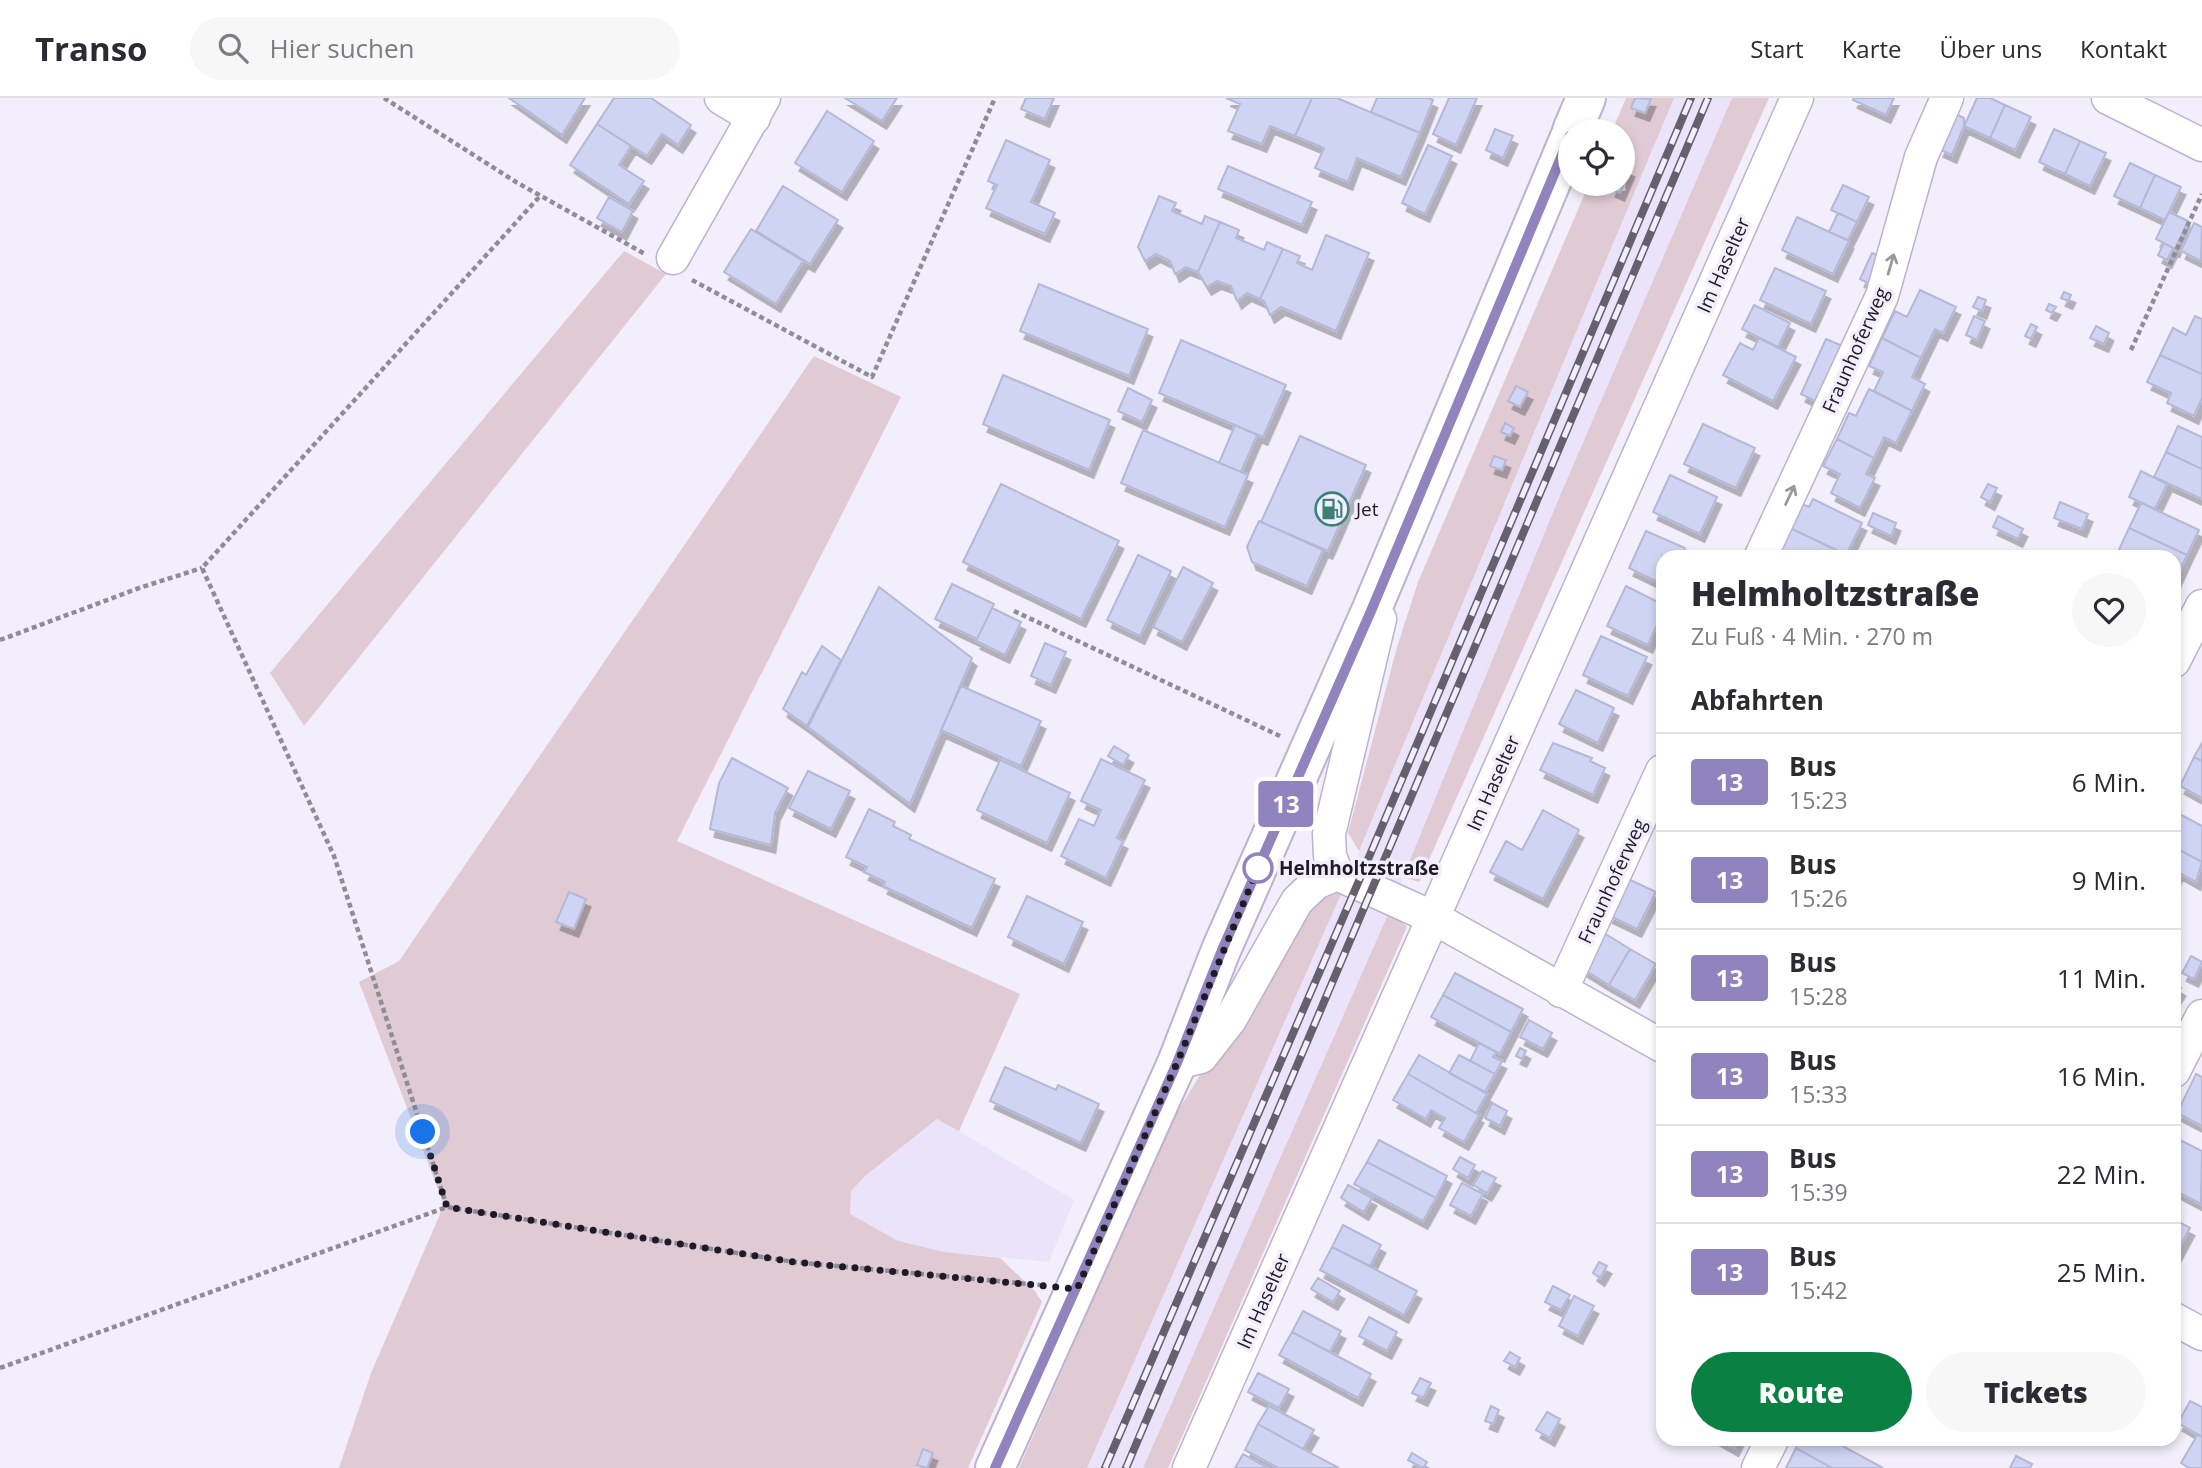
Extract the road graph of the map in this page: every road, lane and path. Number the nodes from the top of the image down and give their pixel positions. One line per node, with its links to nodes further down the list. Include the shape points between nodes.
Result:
1 (384, 98): 12 (path)
2 (722, 98): 8 (street)
3 (995, 98): 17 (path)
4 (1586, 98): 9 (main road)
5 (1797, 98): 28 (street, Im Haselter)
6 (1947, 98): 18 (street, Fraunhoferweg, one-way to 6, via 1882,296 1921,157)
7 (2108, 98): 10 (street)
8 (759, 108): 15 (street)
9 (1577, 119)
10 (2202, 145)
11 (1558, 165): 22 (main road)
12 (516, 182)
13 (2202, 194): 16 (path)
14 (540, 196): 19 (path)
15 (673, 258)
16 (2131, 350)
17 (872, 377)
18 (1764, 550)
19 (202, 568): 23 (path); 34 (path, via 334,856)
20 (2202, 606): 24 (street)
21 (1014, 611): 25 (path)
22 (1371, 611): 25 (main road); 27 (street, via 1381,614 1329,834)
23 (0, 640)
24 (2181, 647)
25 (1310, 750): 33 (main road)
26 (1656, 784): 29 (street, Fraunhoferweg)
27 (1337, 874): 28 (street); 33 (street, via 1316,883 1297,901 1230,1020 1201,1057)
28 (1434, 918): 29 (street); 41 (street, Im Haselter)
29 (1561, 991): 31 (street)
30 (2202, 1016): 32 (street)
31 (1656, 1043)
32 (2181, 1057)
33 (1177, 1063): 35 (main road)
34 (447, 1207): 35 (path, via 794,1262); 38 (path)
35 (1077, 1289): 40 (main road)
36 (2181, 1323): 37 (street)
37 (2202, 1334)
38 (0, 1368)
39 (1769, 1446): 42 (street)
40 (995, 1468)
41 (1189, 1468)
42 (1758, 1468)

